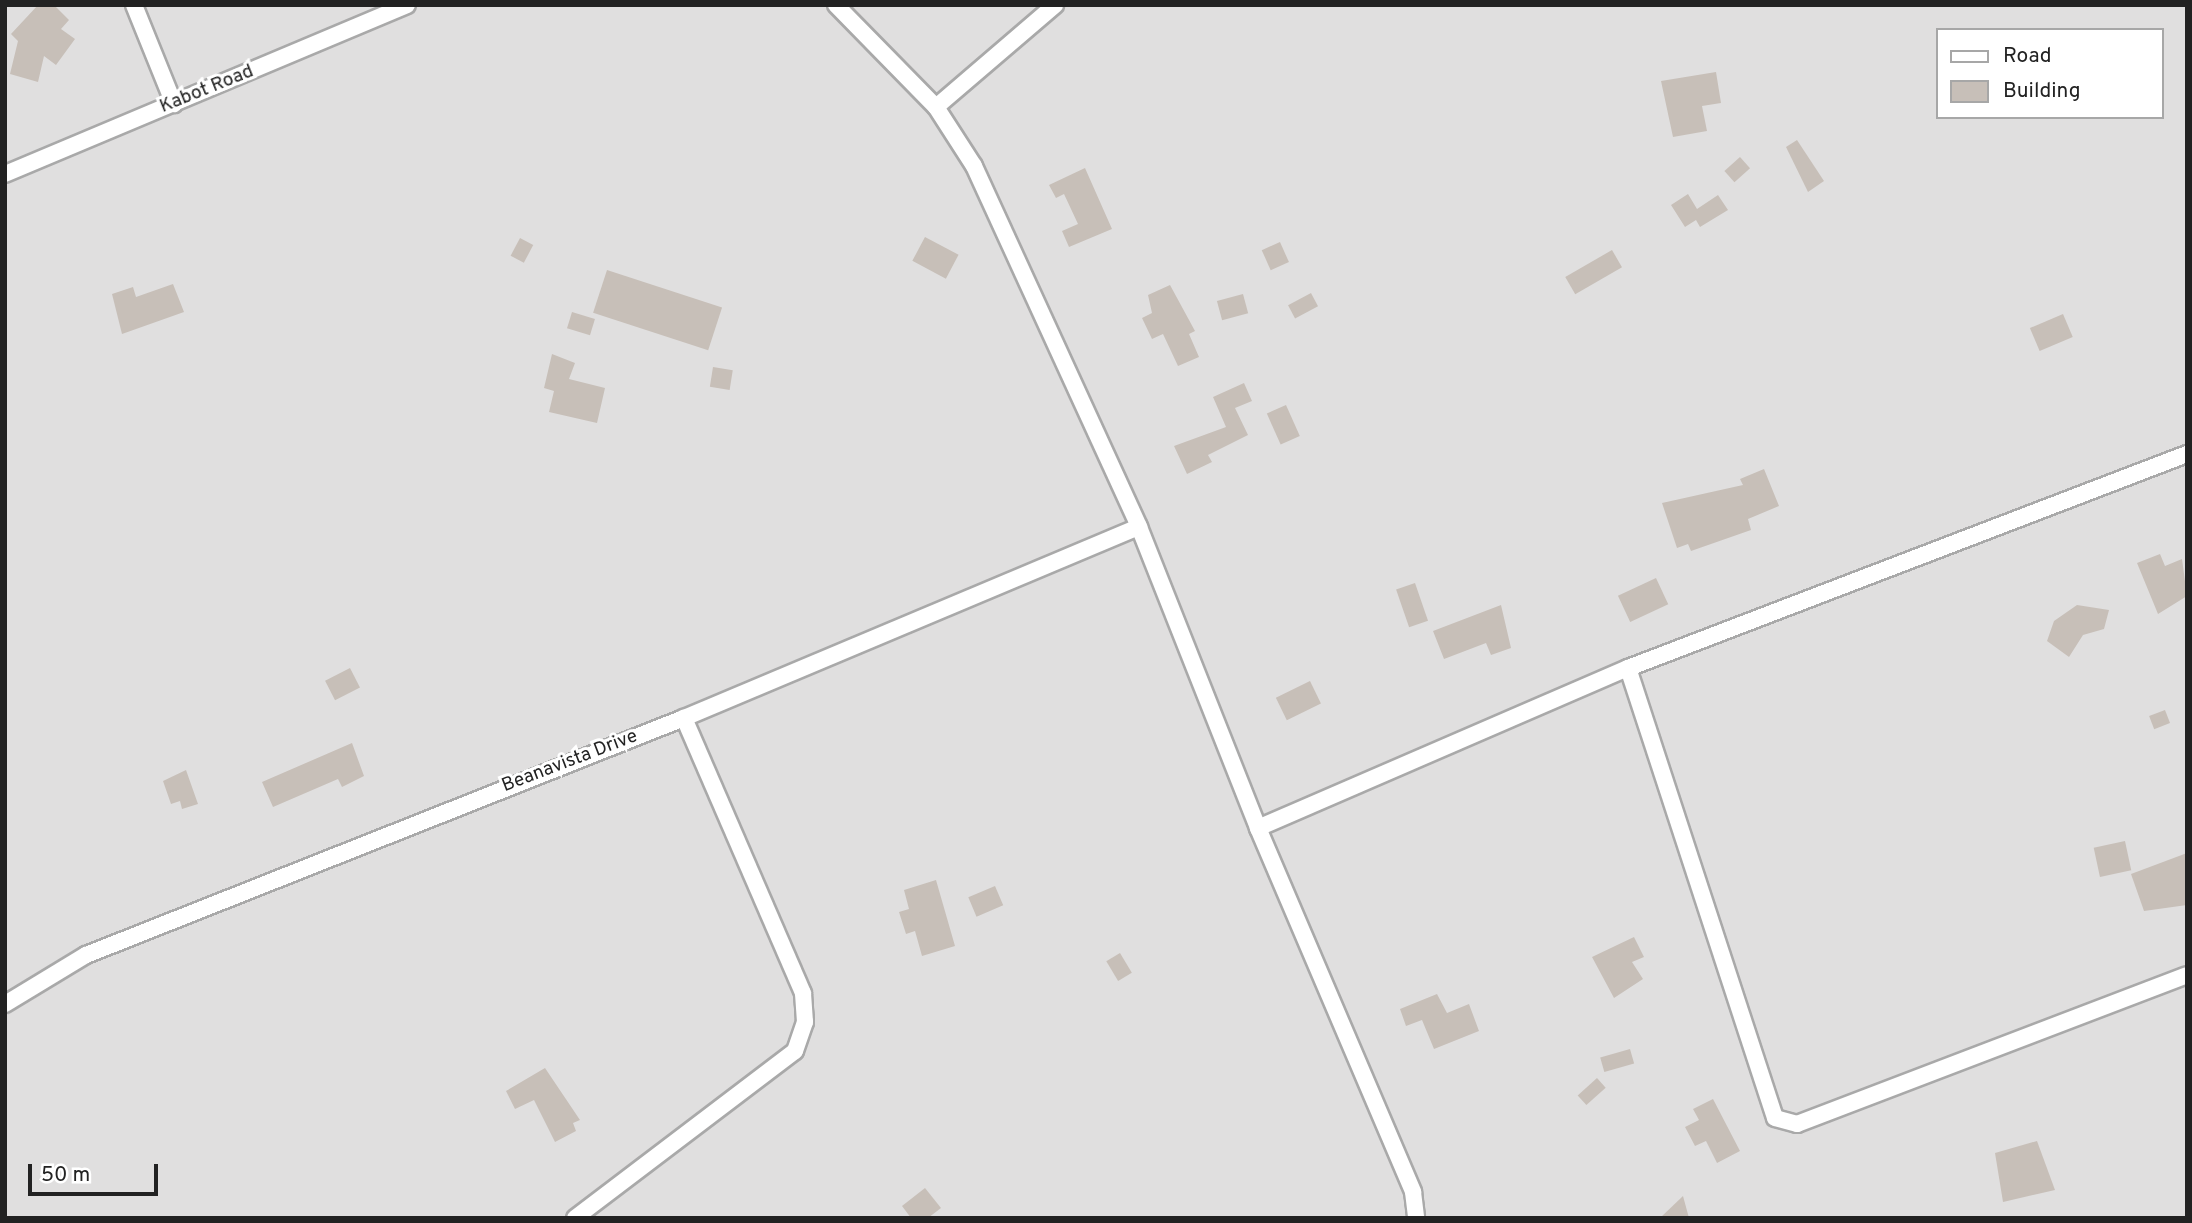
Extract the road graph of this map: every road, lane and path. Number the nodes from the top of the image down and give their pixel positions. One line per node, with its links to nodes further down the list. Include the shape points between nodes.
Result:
1 (134, 5): 5 (street)
2 (407, 5): 5 (street, Kabot Road)
3 (836, 5): 6 (street)
4 (1055, 5): 6 (street)
5 (174, 104): 7 (street, Kabot Road)
6 (936, 107): 9 (street, via 974,166)
7 (5, 174)
8 (2187, 454): 10 (street)
9 (1139, 527): 11 (street, Beanavista Drive); 12 (street)
10 (1629, 668): 12 (street); 13 (street, via 1775,1118 1797,1124)
11 (684, 718): 14 (street, Beanavista Drive, via 86,955); 15 (street, via 803,993 805,1022 794,1051)
12 (1258, 828): 16 (street, via 1413,1192)
13 (2187, 975)
14 (5, 1003)
15 (575, 1218)
16 (1416, 1218)

